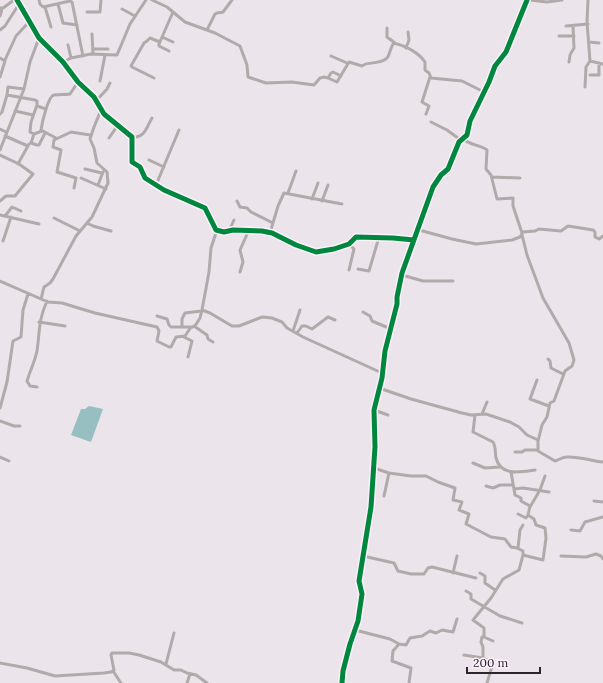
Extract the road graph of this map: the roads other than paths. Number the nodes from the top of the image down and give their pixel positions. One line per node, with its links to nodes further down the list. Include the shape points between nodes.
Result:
1 (15, 0): 10 (street); 13 (street)
2 (39, 0): 12 (street)
3 (101, 0): 15 (street, via 99,12)
4 (146, 0): 18 (street)
5 (152, 0): 16 (street)
6 (232, 0): 27 (street, via 223,12 215,14)
7 (528, 0): 8 (street); 67 (street, via 506,52 495,66)
8 (562, 0)
9 (588, 0): 20 (street)
10 (19, 4): 19 (street); 26 (street)
11 (58, 4): 12 (street); 21 (street, via 63,23); 21 (street, via 72,2)
12 (45, 7): 24 (street)
13 (1, 8): 17 (street)
14 (122, 9): 18 (street)
15 (87, 12)
16 (173, 12): 27 (street, via 185,22); 32 (street)
17 (0, 16)
18 (135, 16): 45 (street, via 117,55)
19 (30, 22): 33 (street); 50 (street, via 16,36)
20 (588, 24): 23 (street); 36 (street)
21 (77, 25): 46 (street)
22 (566, 26): 23 (street)
23 (573, 26): 31 (street)
24 (51, 28)
25 (388, 28): 38 (street, via 387,37)
26 (0, 30)
27 (207, 30): 61 (street, via 241,47 250,79 266,83 292,82 314,85 320,78)
28 (408, 32): 40 (street)
29 (92, 34): 41 (street)
30 (559, 36): 31 (street)
31 (574, 36): 53 (street, via 574,48)
32 (162, 37): 34 (street); 35 (street)
33 (39, 38): 52 (street); 66 (street)
34 (160, 42): 43 (street, via 159,46); 60 (street, via 150,38 144,43 131,66)
35 (173, 42)
36 (589, 42): 37 (street); 51 (street)
37 (599, 43)
38 (395, 44): 40 (street); 54 (street, via 392,45 387,58 377,63 362,66)
39 (68, 45): 49 (street)
40 (406, 48): 59 (street, via 424,60 425,70)
41 (93, 49): 42 (street); 44 (street)
42 (108, 49)
43 (168, 51)
44 (93, 54): 45 (street); 46 (street)
45 (105, 55): 62 (street)
46 (83, 56): 49 (street)
47 (331, 56): 54 (street)
48 (0, 58): 50 (street)
49 (71, 58): 52 (street)
50 (5, 60): 58 (street)
51 (590, 61): 55 (street); 65 (street, via 586,66)
52 (63, 62): 63 (street)
53 (569, 62)
54 (348, 63): 56 (street)
55 (601, 64): 57 (street, via 599,75)
56 (341, 76): 61 (street, via 333,72); 61 (street, via 337,82)
57 (590, 76)
58 (0, 77)
59 (430, 77): 67 (street, via 464,82); 76 (street, via 422,102 429,106)
60 (154, 78)
61 (328, 78)
62 (100, 81)
63 (78, 82): 70 (street); 72 (street, via 70,94 51,95)
64 (110, 83): 70 (street)
65 (585, 87)
66 (24, 88): 68 (street, via 8,87); 69 (street)
67 (484, 92): 91 (street, via 471,118 467,135)
68 (7, 95): 69 (street); 75 (street)
69 (21, 97): 71 (street, via 36,101); 74 (street)
70 (96, 101): 73 (street)
71 (37, 105): 72 (street); 77 (street)
72 (46, 109): 84 (street, via 41,127)
73 (101, 110): 80 (street); 87 (street)
74 (15, 111): 77 (street); 83 (street)
75 (0, 114)
76 (426, 114)
77 (33, 115): 85 (street, via 30,131)
78 (152, 118): 88 (street, via 141,136)
79 (431, 122): 91 (street)
80 (118, 125): 88 (street); 90 (street)
81 (0, 129): 83 (street)
82 (179, 130): 97 (street)
83 (6, 132): 86 (street)
84 (44, 132): 85 (street); 89 (street); 92 (street, via 39,145)
85 (34, 134): 92 (street)
86 (5, 136): 92 (street); 93 (street)
87 (90, 136): 89 (street, via 70,132); 98 (street, via 97,161)
88 (132, 136): 107 (street, via 132,162 140,167 145,178)
89 (56, 138): 109 (street, via 53,147 62,151 57,172 76,178)
90 (109, 138)
91 (462, 140): 102 (street, via 487,150 486,169); 128 (street, via 448,169 437,180)
92 (29, 145): 96 (street)
93 (0, 150)
94 (0, 155): 96 (street)
95 (149, 160): 97 (street)
96 (18, 164): 113 (street, via 33,175 16,196 6,196)
97 (164, 167): 107 (street)
98 (104, 168): 101 (street); 110 (street, via 108,178)
99 (85, 169): 101 (street)
100 (296, 171): 111 (street)
101 (102, 173): 106 (street)
102 (492, 177): 104 (street); 133 (street, via 498,199 513,198 512,206)
103 (81, 178): 106 (street)
104 (520, 178)
105 (318, 182): 112 (street)
106 (98, 185): 110 (street)
107 (156, 185): 126 (street, via 205,208)
108 (328, 185): 115 (street)
109 (74, 188)
110 (106, 189): 125 (street)
111 (288, 193): 112 (street); 123 (street, via 282,196)
112 (312, 199): 115 (street)
113 (0, 201)
114 (237, 201): 123 (street, via 240,207 247,208)
115 (322, 201): 116 (street)
116 (342, 204)
117 (21, 211): 119 (street, via 12,207)
118 (0, 215): 119 (street)
119 (5, 216): 120 (street)
120 (11, 217): 124 (street); 137 (street)
121 (54, 218): 129 (street)
122 (234, 220): 131 (street)
123 (273, 223): 132 (street)
124 (39, 224)
125 (89, 224): 129 (street); 130 (street)
126 (217, 230): 131 (street); 148 (street)
127 (249, 230): 131 (street); 132 (street); 141 (street, via 240,250 243,262)
128 (418, 230): 133 (street, via 476,244 515,240); 136 (street)
129 (80, 231): 146 (street, via 54,279 44,287)
130 (111, 231)
131 (229, 231)
132 (270, 233): 138 (street, via 312,251 334,249)
133 (522, 234): 134 (street, via 539,229 561,231 569,226 593,230 595,237 599,239); 165 (street, via 543,298 570,347 574,362)
134 (603, 236)
135 (379, 237): 136 (street); 138 (street, via 356,237); 139 (street, via 369,271)
136 (414, 240): 142 (street)
137 (3, 241)
138 (349, 244): 140 (street, via 354,249)
139 (358, 269)
140 (349, 270)
141 (240, 272)
142 (402, 276): 144 (street, via 423,281); 157 (street)
143 (0, 281): 145 (street)
144 (453, 281)
145 (28, 294): 146 (street); 171 (street, via 23,310 21,337 13,341)
146 (42, 297): 147 (street)
147 (46, 301): 153 (street); 160 (street, via 157,327 157,341 169,347 176,337)
148 (201, 310): 155 (street, via 185,313); 156 (street, via 200,318); 158 (street, via 232,326 266,317 282,322)
149 (300, 310): 158 (street)
150 (363, 312): 157 (street, via 370,316 372,321)
151 (157, 316): 155 (street, via 167,319 169,326)
152 (335, 320): 159 (street, via 328,317 312,329 302,326)
153 (40, 322): 154 (street); 167 (street, via 37,351 27,381 30,386)
154 (65, 326)
155 (182, 327): 156 (street)
156 (193, 327): 160 (street); 161 (street, via 207,334 208,339)
157 (391, 329): 164 (street)
158 (293, 331): 159 (street)
159 (297, 333): 164 (street)
160 (184, 337): 162 (street, via 192,341)
161 (213, 342)
162 (188, 357)
163 (548, 359): 165 (street, via 551,368)
164 (382, 373): 168 (street)
165 (563, 374): 170 (street, via 554,401 550,402)
166 (538, 380): 170 (street, via 530,399)
167 (37, 387)
168 (379, 388): 172 (street); 174 (street, via 462,413)
169 (487, 402): 175 (street)
170 (549, 406): 178 (street)
171 (0, 408)
172 (374, 410): 173 (street); 186 (street)
173 (388, 414)
174 (475, 414): 175 (street); 185 (street, via 473,432 493,442)
175 (482, 414): 178 (street, via 511,423)
176 (0, 421): 177 (street)
177 (20, 426)
178 (538, 441): 179 (street)
179 (538, 450): 180 (street); 183 (street, via 556,461 567,457)
180 (515, 452)
181 (0, 457): 182 (street)
182 (9, 461)
183 (603, 462)
184 (473, 463): 185 (street, via 484,468)
185 (500, 467): 188 (street)
186 (374, 468): 189 (street); 206 (street)
187 (535, 470): 188 (street)
188 (511, 472): 192 (street)
189 (389, 473): 195 (street); 204 (street, via 426,476 455,488 453,500 462,502 459,510 469,514 466,524 490,537 505,539 511,547)
190 (545, 476): 193 (street)
191 (486, 486): 192 (street)
192 (513, 487): 193 (street); 198 (street, via 515,496)
193 (540, 490): 194 (street); 198 (street)
194 (549, 492)
195 (384, 496)
196 (594, 501): 197 (street)
197 (603, 502)
198 (530, 507): 200 (street)
199 (518, 514): 200 (street, via 526,518)
200 (528, 515): 205 (street, via 534,518 536,526 545,528 546,538 542,560)
201 (603, 517): 203 (street, via 585,522 580,532)
202 (523, 524): 204 (street)
203 (571, 530)
204 (518, 548): 205 (street)
205 (523, 555): 213 (street, via 519,570 505,577)
206 (363, 556): 210 (street, via 394,563 398,571 411,574 425,574 430,567); 218 (street, via 359,580 362,594)
207 (457, 556): 210 (street)
208 (561, 556): 209 (street, via 586,557 596,554)
209 (603, 559)
210 (453, 573): 212 (street)
211 (480, 573): 213 (street, via 485,576 485,583)
212 (476, 578)
213 (495, 590): 215 (street)
214 (466, 591): 215 (street, via 471,594 471,599)
215 (484, 606): 217 (street, via 500,616); 220 (street, via 473,620 484,628)
216 (457, 619): 222 (street, via 453,632 430,631 422,636 410,638 406,645)
217 (522, 623)
218 (356, 630): 222 (street); 232 (street, via 348,652)
219 (174, 633): 226 (street)
220 (483, 637): 221 (street); 224 (street)
221 (494, 641)
222 (399, 644): 233 (street, via 393,651 392,661 411,668)
223 (464, 655): 224 (street)
224 (483, 658): 234 (street, via 493,663)
225 (0, 662): 227 (street, via 55,676)
226 (166, 664): 227 (street, via 135,654 113,652); 228 (street, via 174,670)
227 (113, 671): 229 (street)
228 (190, 674): 230 (street); 231 (street)
229 (121, 683)
230 (187, 683)
231 (207, 683)
232 (342, 683)
233 (409, 683)
234 (487, 683)

